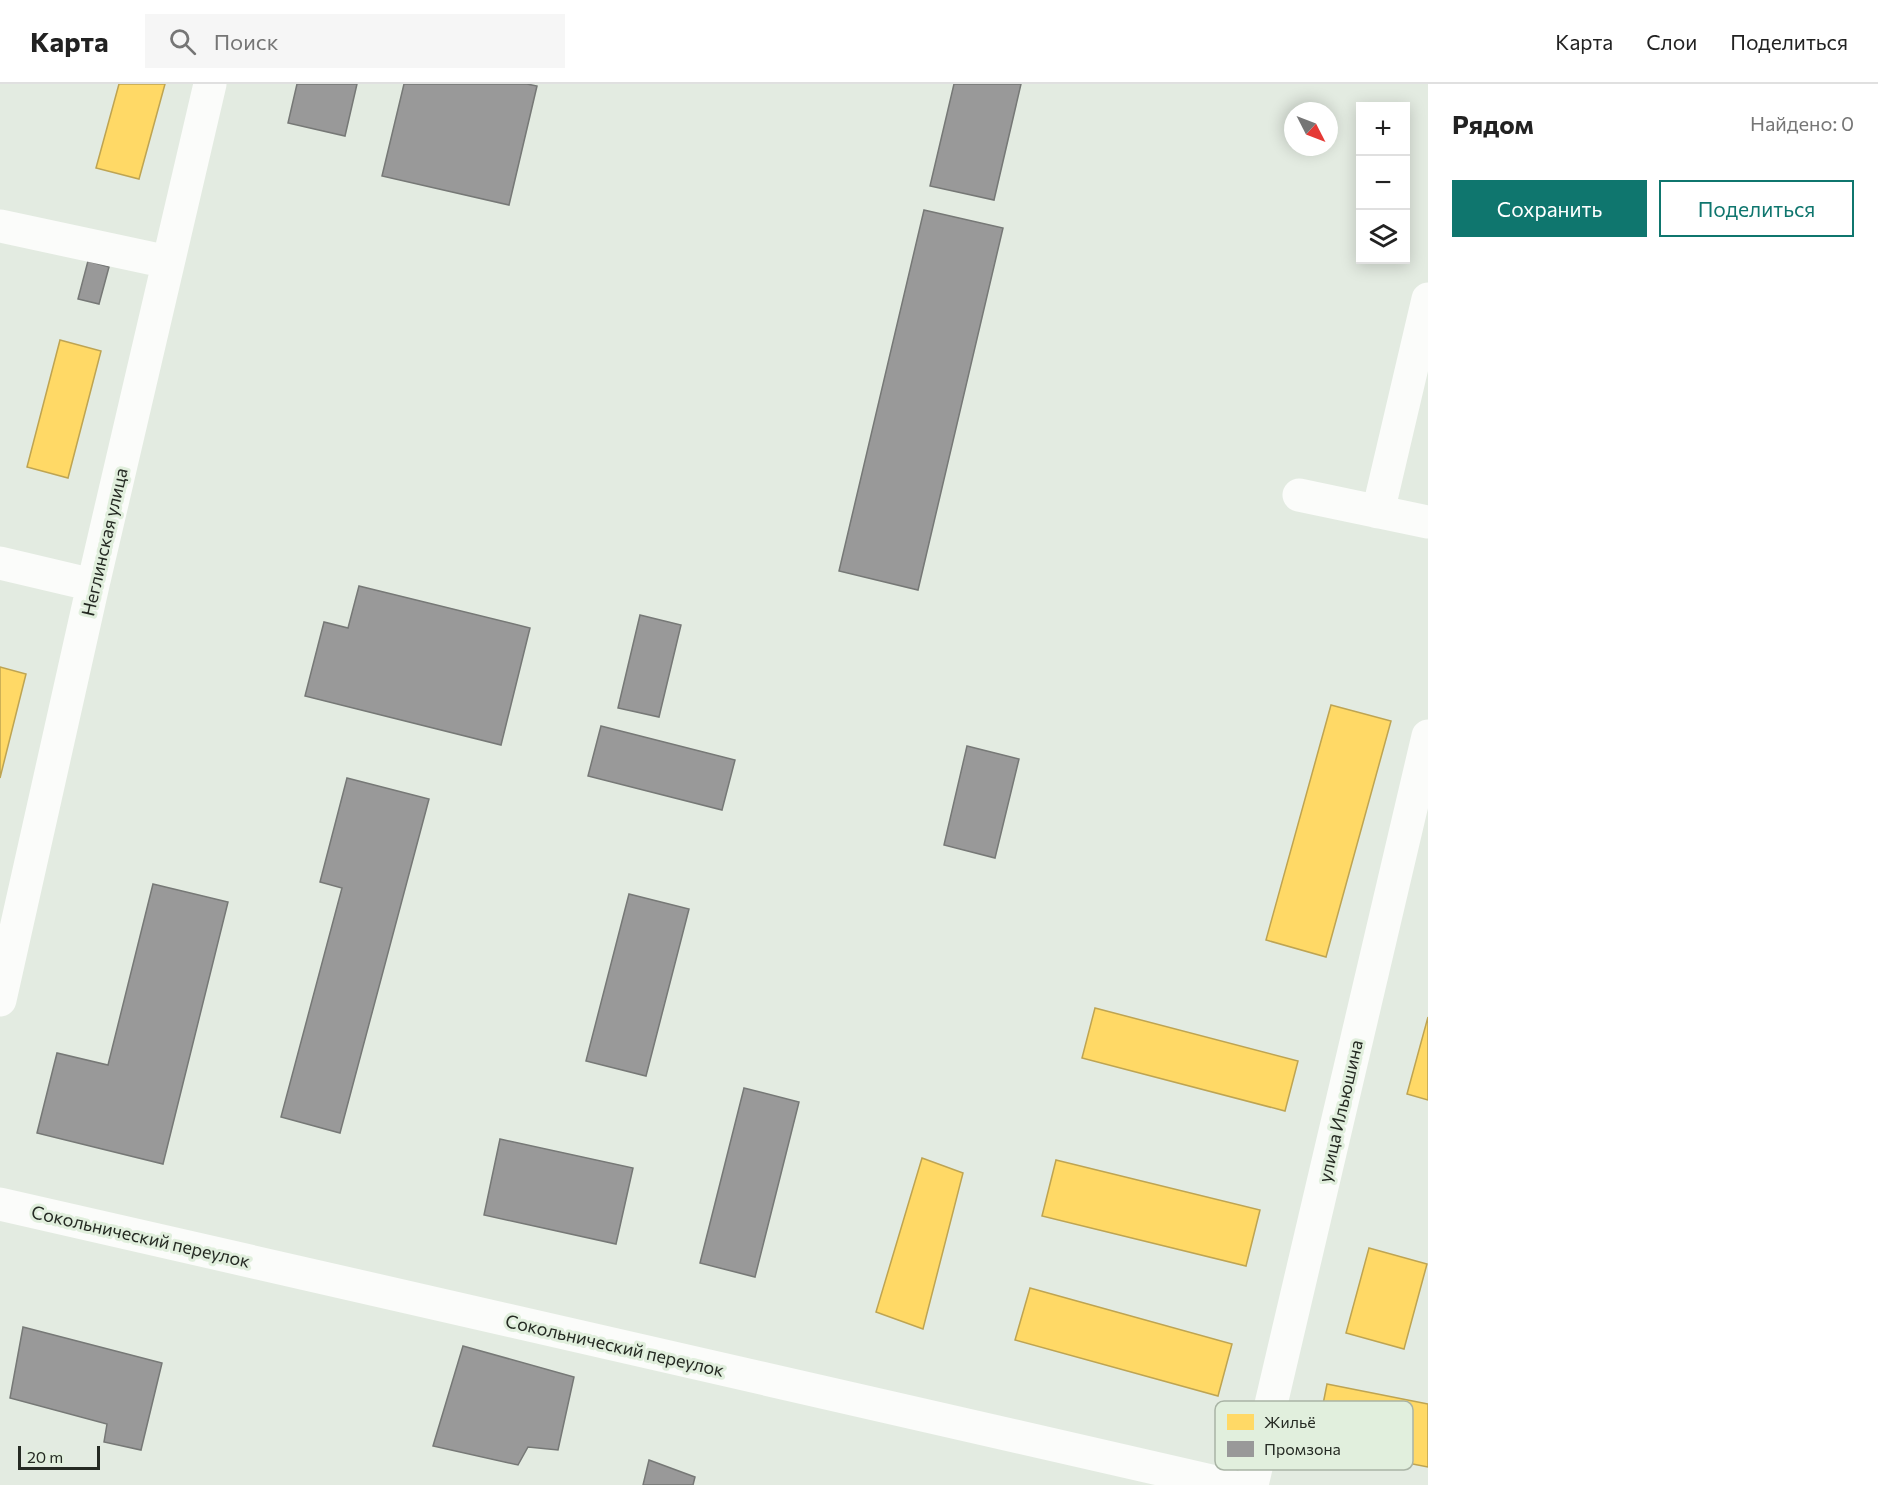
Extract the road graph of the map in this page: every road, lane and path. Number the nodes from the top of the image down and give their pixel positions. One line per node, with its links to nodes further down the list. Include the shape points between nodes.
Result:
1 (210, 84): 3 (street, Неглинская улица)
2 (0, 226): 3 (street)
3 (168, 262): 9 (street, Неглинская улица)
4 (1428, 299): 6 (street)
5 (1299, 495): 6 (street)
6 (1378, 512): 7 (street)
7 (1428, 522)
8 (0, 563): 9 (street)
9 (93, 585): 11 (street, Неглинская улица)
10 (1428, 736): 14 (street, улица Ильюшина)
11 (12, 886): 12 (street, Неглинская улица)
12 (0, 1000)
13 (0, 1204): 16 (street, Сокольнический переулок)
14 (1272, 1401)
15 (1256, 1470): 17 (street, улица Ильюшина)
16 (1229, 1485)
17 (1252, 1485)

